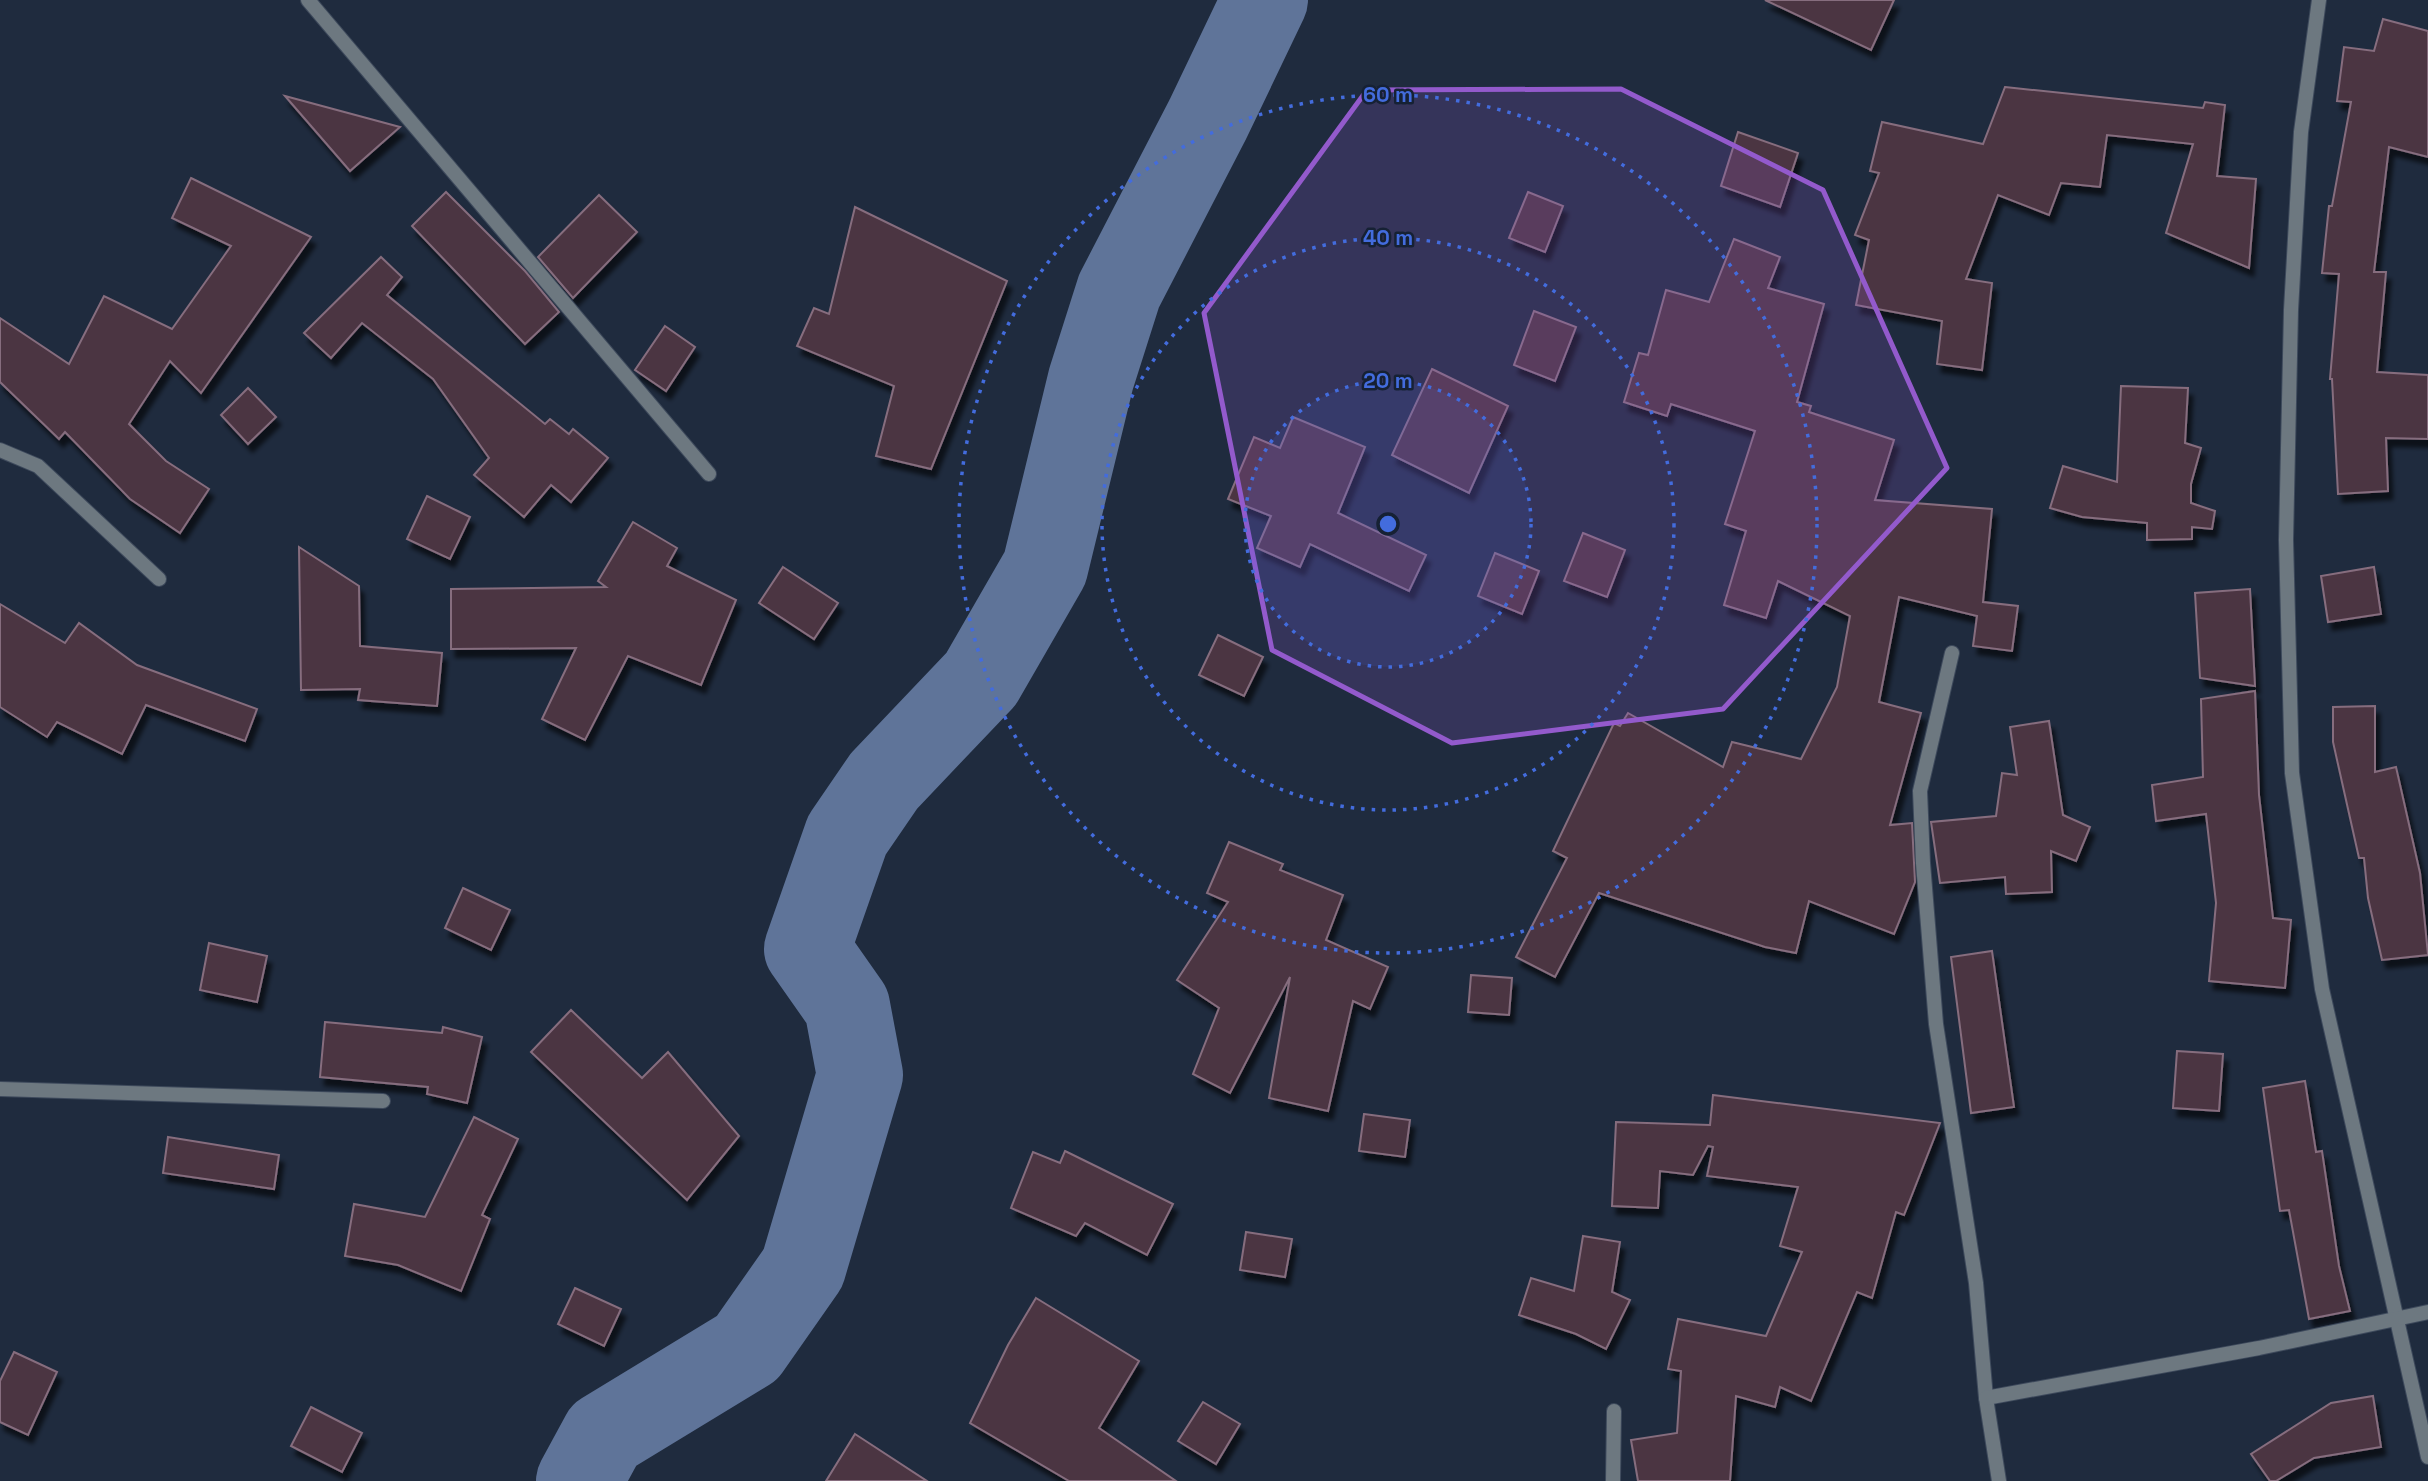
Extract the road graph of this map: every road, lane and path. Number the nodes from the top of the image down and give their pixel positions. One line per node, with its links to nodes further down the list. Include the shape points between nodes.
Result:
1 (308, 0): 4 (street)
2 (2319, 0): 10 (street, via 2301,132 2291,310 2287,540 2292,773 2322,989)
3 (0, 450): 5 (street, via 38,466)
4 (709, 474)
5 (159, 579)
6 (1952, 653): 11 (street, via 1920,791 1936,1024 1974,1269)
7 (0, 1089): 8 (street)
8 (383, 1101)
9 (2428, 1312): 10 (street)
10 (2399, 1319): 11 (street); 13 (street)
11 (1986, 1398): 15 (street)
12 (1614, 1411): 14 (street)
13 (2428, 1457)
14 (1613, 1481)
15 (1998, 1481)

